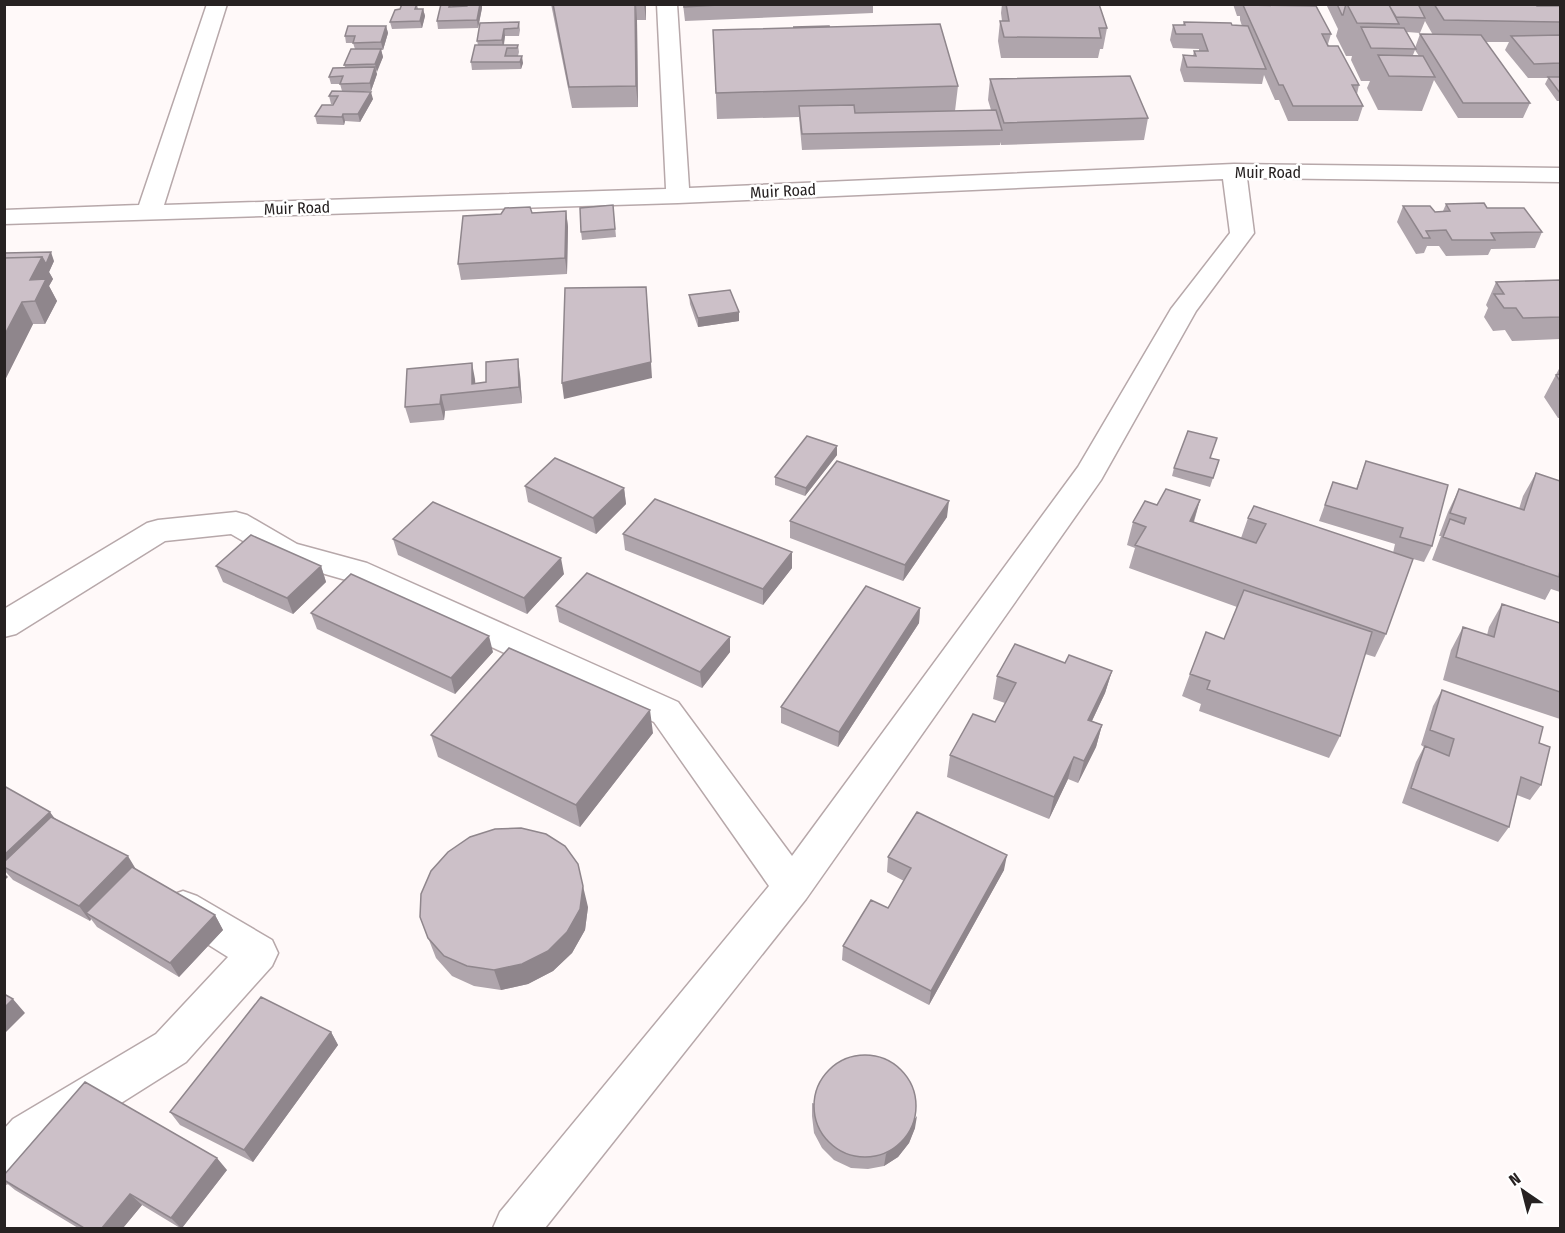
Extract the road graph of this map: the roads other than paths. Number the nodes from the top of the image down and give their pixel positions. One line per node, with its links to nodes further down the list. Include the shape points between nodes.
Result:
1 (217, 4): 6 (street)
2 (667, 4): 5 (street)
3 (1234, 171): 4 (street, Muir Road); 5 (street, Muir Road); 9 (street, via 1242,233 1184,309 1090,473)
4 (1560, 175)
5 (678, 196): 6 (street, Muir Road)
6 (149, 213): 7 (street, Muir Road)
7 (4, 217)
8 (4, 625): 9 (street, via 158,531 236,523 287,552 356,571 666,712)
9 (792, 887): 12 (street)
10 (157, 892): 11 (street, via 258,953 171,1048 29,1135)
11 (4, 1162)
12 (516, 1228)

